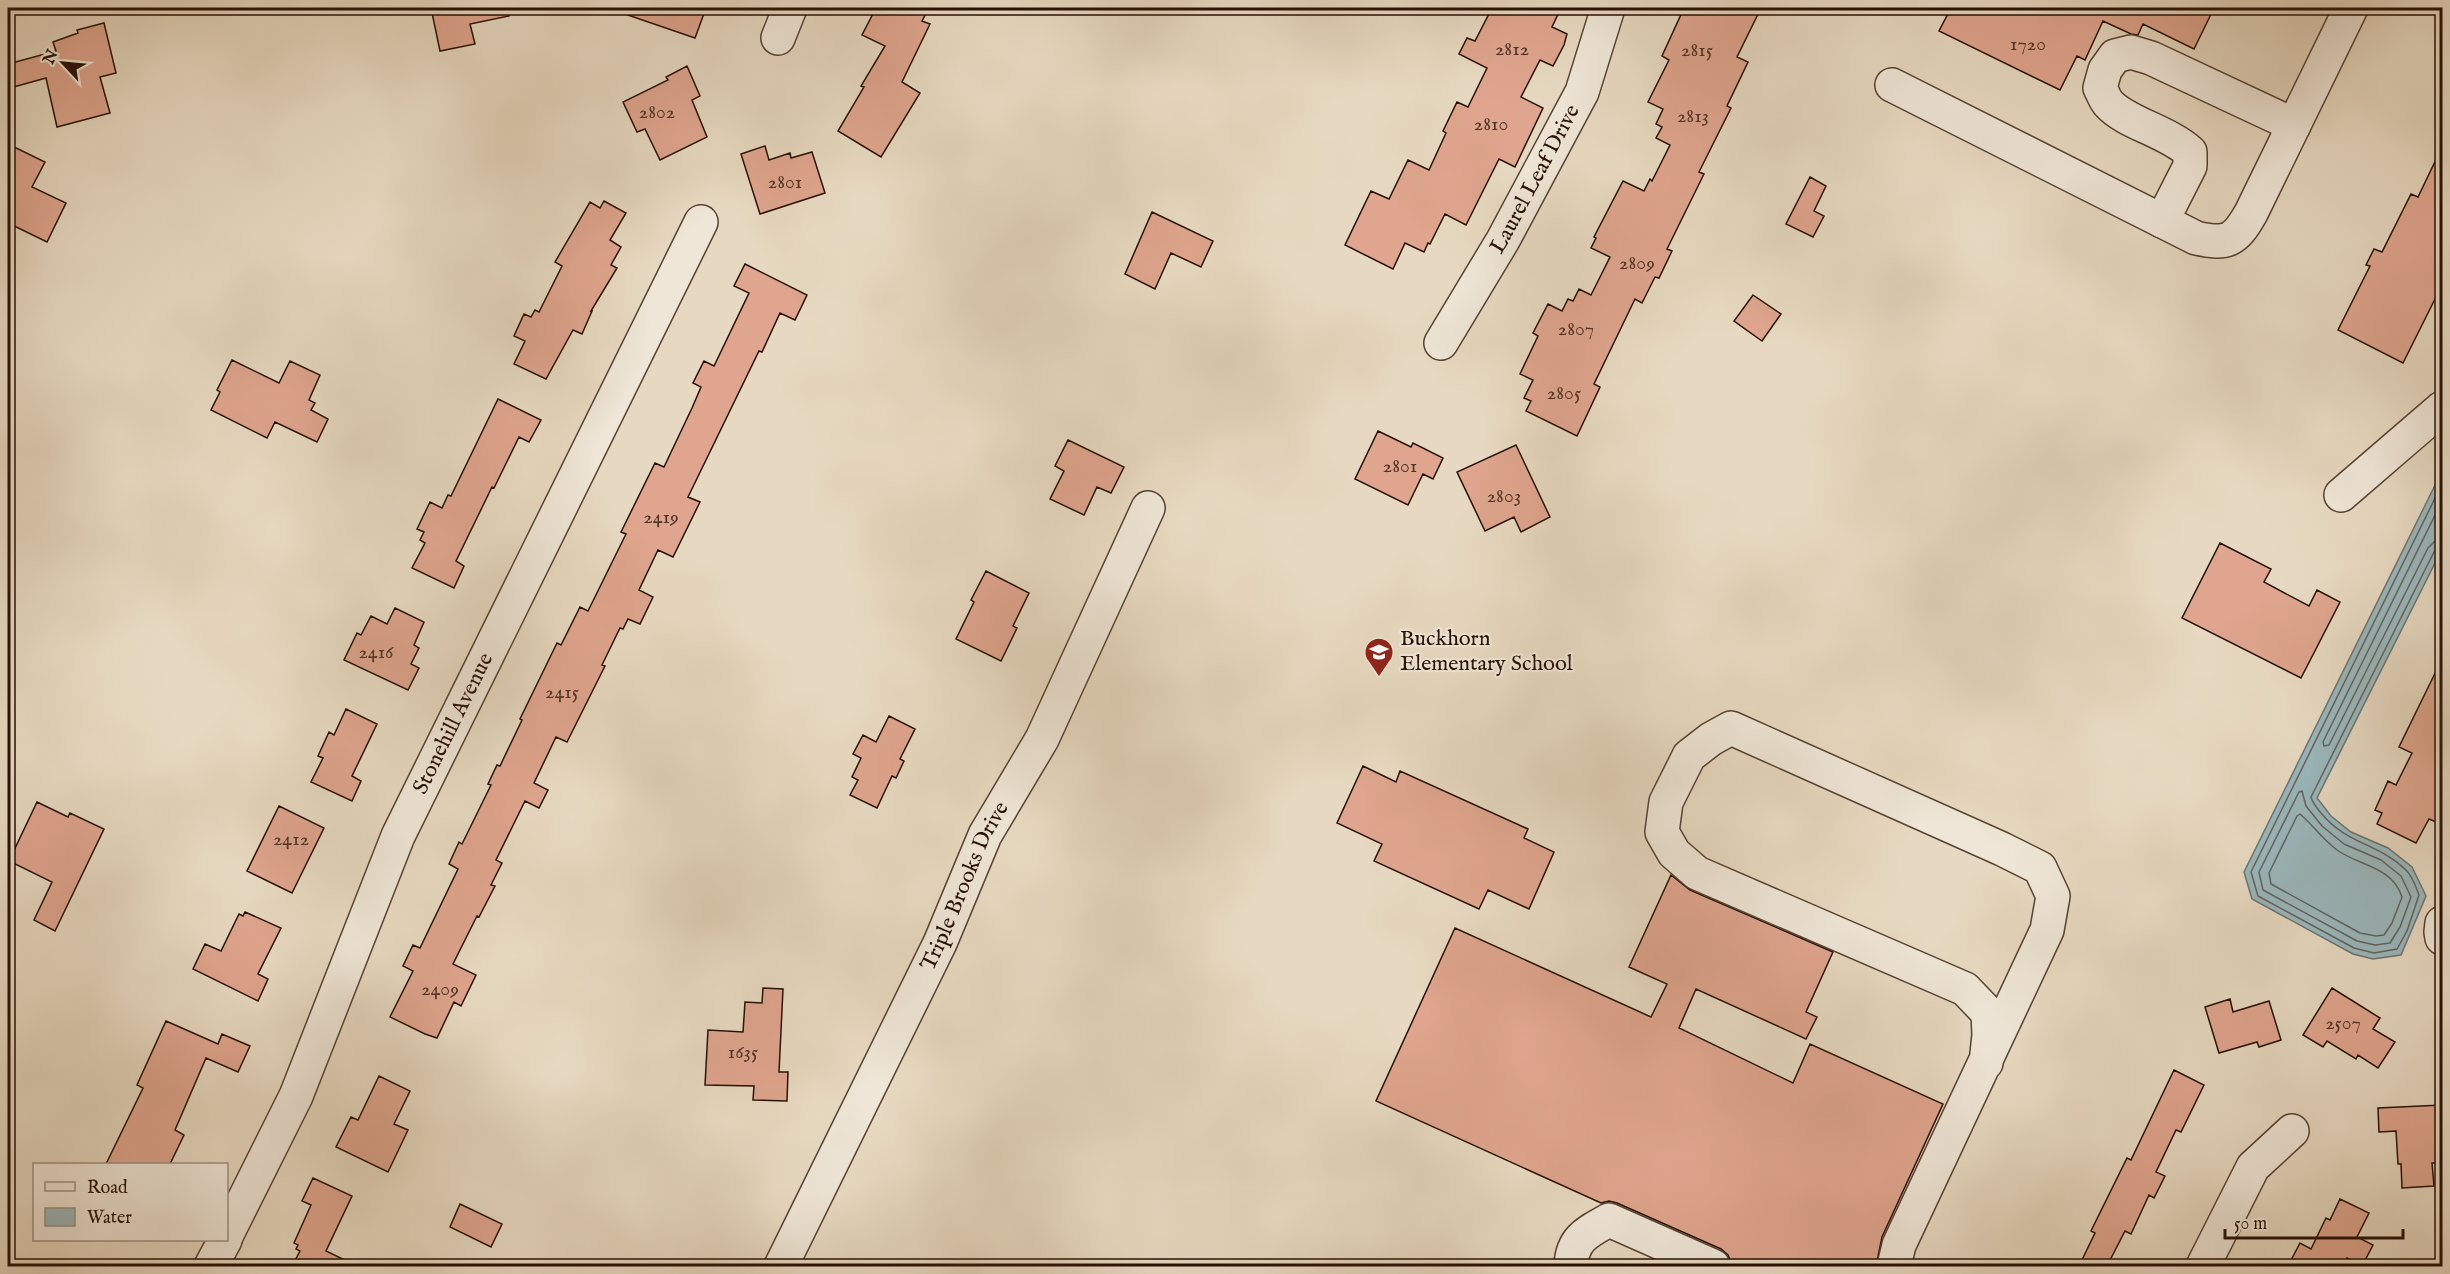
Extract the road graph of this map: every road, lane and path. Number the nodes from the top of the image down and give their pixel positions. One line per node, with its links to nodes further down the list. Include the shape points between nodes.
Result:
1 (790, 8): 4 (street)
2 (1608, 8): 9 (street, Laurel Leaf Drive, via 1582,92 1503,240)
3 (2351, 8): 6 (street)
4 (778, 38)
5 (1892, 85): 7 (street)
6 (2294, 125): 7 (street, via 2251,213 2240,232 2229,241 2196,238); 7 (street, via 2151,58 2131,52 2115,56 2105,70 2100,88 2109,104 2178,141 2190,152 2190,166)
7 (2162, 221)
8 (701, 222): 17 (street, Stonehill Avenue, via 398,836 296,1096)
9 (1441, 343)
10 (2442, 408): 11 (street)
11 (2341, 495)
12 (1148, 507): 20 (street, Triple Brooks Drive, via 1041,739 985,835 940,943)
13 (2442, 924): 14 (street)
14 (2442, 938)
15 (1986, 1063): 15 (street, via 2047,930 2054,896 2040,868 1731,728 1689,756 1666,802 1662,832 1674,853 1697,873 1965,989 1988,1013); 23 (street, via 1899,1245)
16 (2292, 1131): 24 (street, via 2253,1167)
17 (228, 1234)
18 (224, 1241): 19 (street, Stonehill Avenue)
19 (211, 1266)
20 (781, 1266)
21 (1571, 1266): 22 (street, via 1572,1254 1583,1234 1609,1220)
22 (1713, 1266)
23 (1894, 1266)
24 (2203, 1266)

